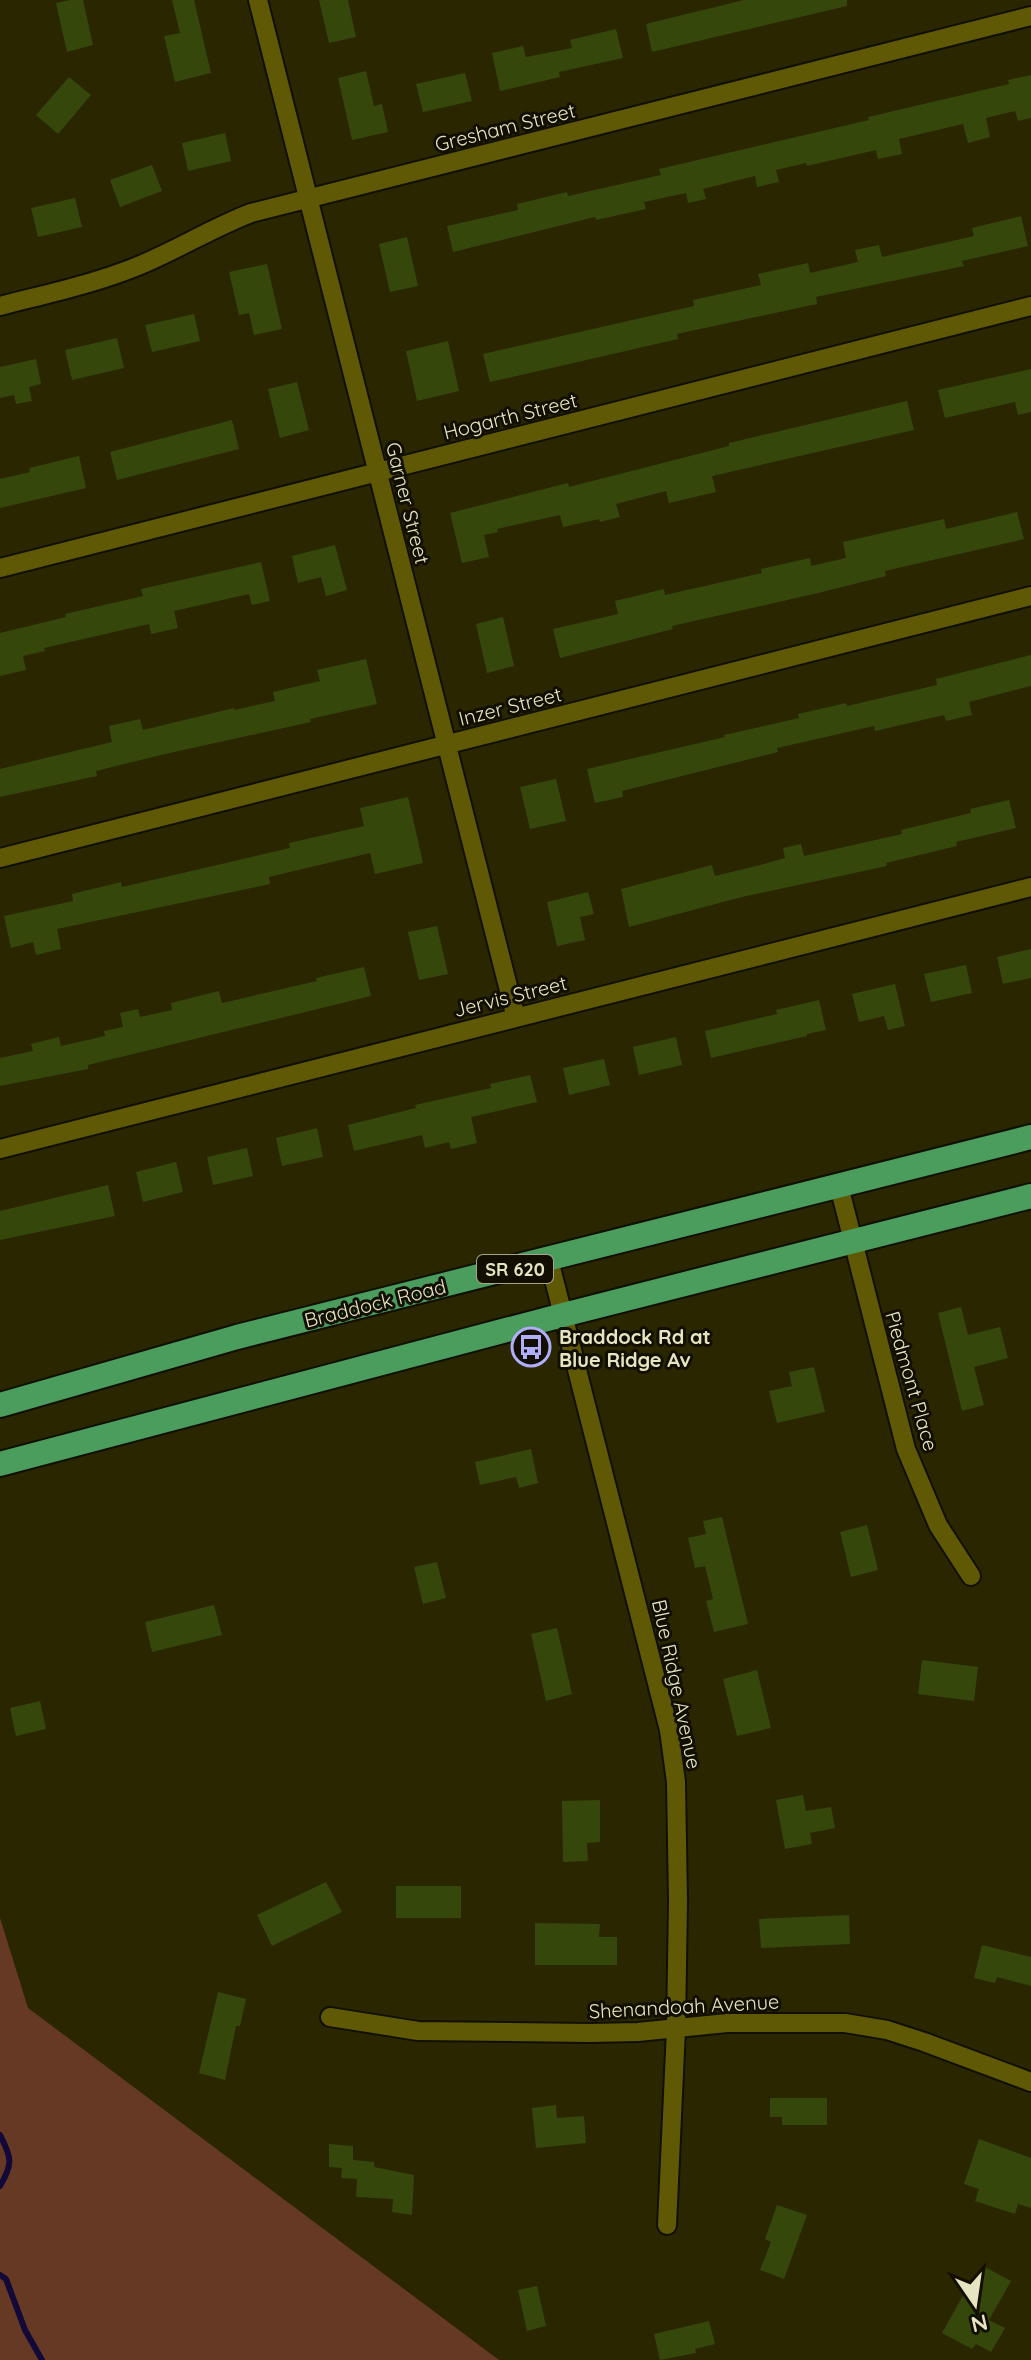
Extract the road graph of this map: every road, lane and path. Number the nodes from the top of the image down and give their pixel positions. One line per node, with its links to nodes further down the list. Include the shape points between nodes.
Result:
1 (258, 0): 3 (street, Garner Street)
2 (1031, 16): 3 (street, Gresham Street)
3 (309, 199): 4 (street, Gresham Street, via 216,226 102,280); 6 (street, Garner Street)
4 (0, 306)
5 (1031, 306): 6 (street, Hogarth Street)
6 (378, 472): 7 (street, Hogarth Street); 9 (street, Garner Street)
7 (0, 568)
8 (1031, 596): 9 (street, Inzer Street)
9 (447, 744): 10 (street, Inzer Street); 12 (street, Garner Street)
10 (0, 858)
11 (1031, 887): 12 (street, Jervis Street)
12 (516, 1018): 14 (street, Jervis Street)
13 (1031, 1137): 15 (main road, Braddock Road / SR 620)
14 (0, 1149)
15 (839, 1186): 17 (street, Piedmont Place); 18 (main road, Braddock Road / SR 620)
16 (1031, 1196): 17 (main road)
17 (853, 1242): 19 (main road); 22 (street, Piedmont Place, via 906,1449 938,1525)
18 (549, 1260): 19 (street, Blue Ridge Avenue); 20 (main road, Braddock Road / SR 620, via 237,1337)
19 (563, 1315): 21 (main road); 24 (street, Blue Ridge Avenue, via 669,1730 676,1782)
20 (0, 1405)
21 (0, 1464)
22 (971, 1576)
23 (330, 2017): 24 (street, Shenandoah Avenue, via 418,2031)
24 (676, 2029): 25 (street, Shenandoah Avenue, via 727,2023 845,2023 887,2030); 26 (street, Blue Ridge Avenue)
25 (1031, 2082)
26 (667, 2225)

